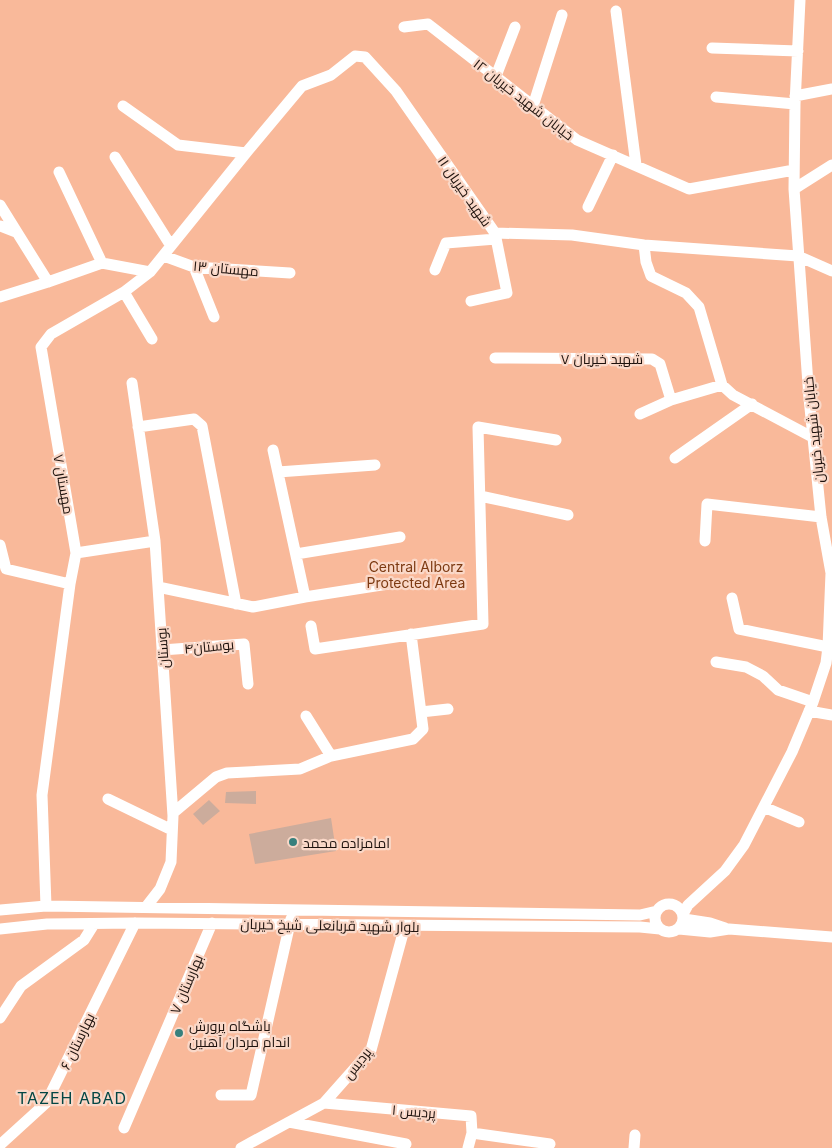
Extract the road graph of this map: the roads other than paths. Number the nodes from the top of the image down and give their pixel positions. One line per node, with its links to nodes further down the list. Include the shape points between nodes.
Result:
1 (800, 0): 7 (street, خیابان شهید خیریان)
2 (616, 11): 17 (street)
3 (562, 15): 13 (street)
4 (404, 27): 8 (street, خیابان شهید خیریان ۱۲, via 428,24)
5 (515, 27): 8 (street)
6 (712, 48): 7 (street)
7 (798, 51): 11 (street, خیابان شهید خیریان)
8 (496, 76): 13 (street, خیابان شهید خیریان ۱۲)
9 (832, 89): 11 (street)
10 (716, 97): 11 (street)
11 (795, 100): 19 (street, خیابان شهید خیریان)
12 (123, 106): 14 (street, via 178,145)
13 (533, 106): 15 (street, خیابان شهید خیریان ۱۲, via 577,140)
14 (246, 153): 26 (street, شهید خیریان ۱۱, via 302,86 331,75 355,56 365,57 396,90); 27 (street, مهستان ۷)
15 (613, 155): 17 (street, خیابان شهید خیریان ۱۲); 23 (street)
16 (115, 157): 27 (street)
17 (636, 165): 19 (street, خیابان شهید خیریان ۱۲, via 689,189)
18 (832, 165): 21 (street)
19 (794, 170): 21 (street, خیابان شهید خیریان)
20 (59, 172): 31 (street)
21 (794, 189): 30 (street, خیابان شهید خیریان)
22 (0, 205): 25 (street)
23 (588, 206)
24 (0, 226): 25 (street)
25 (16, 232): 37 (street)
26 (496, 236): 28 (street, شهید خیریان ۱۱, via 572,234); 33 (street, via 446,243); 40 (street, via 507,294)
27 (171, 246): 29 (street, مهستان ۷)
28 (644, 246): 30 (street, شهید خیریان ۱۱); 45 (street, via 651,276 686,293 699,307)
29 (164, 256): 32 (street, مهستان ۱۳); 35 (street, مهستان ۷)
30 (798, 256): 34 (street); 50 (street, خیابان شهید خیریان)
31 (102, 263): 35 (street); 37 (street)
32 (194, 267): 36 (street, مهستان ۱۳); 41 (street)
33 (435, 270)
34 (832, 271)
35 (150, 272): 38 (street, مهستان ۷)
36 (290, 273)
37 (48, 282): 39 (street)
38 (124, 292): 42 (street); 64 (street, مهستان ۷, via 51,334 41,346)
39 (0, 297)
40 (472, 301)
41 (214, 316)
42 (152, 339)
43 (495, 358): 46 (street, شهید خیریان ۷, via 652,359 660,364)
44 (132, 383): 49 (street, بوستان)
45 (722, 385): 46 (street); 47 (street, via 733,395)
46 (671, 400): 48 (street)
47 (752, 404): 50 (street); 53 (street)
48 (640, 414)
49 (138, 427): 60 (street, بوستان); 72 (street, via 194,419 202,426)
50 (814, 438): 58 (street, خیابان شهید خیریان)
51 (556, 440): 56 (street, via 478,427)
52 (273, 450): 55 (street)
53 (675, 458)
54 (375, 465): 55 (street)
55 (278, 472): 65 (street)
56 (480, 496): 57 (street); 74 (street, via 482,624)
57 (568, 515)
58 (821, 517): 61 (street, via 707,504); 63 (street, خیابان شهید خیریان)
59 (400, 537): 65 (street)
60 (155, 541): 64 (street); 69 (street, بوستان)
61 (705, 541)
62 (0, 545): 67 (street, via 6,569)
63 (829, 549): 66 (street, خیابان شهید خیریان)
64 (76, 553): 67 (street, مهستان ۷)
65 (296, 554): 70 (street)
66 (831, 573): 75 (street, خیابان شهید خیریان)
67 (70, 584): 92 (street, مهستان ۷, via 42,795)
68 (388, 584): 70 (street)
69 (158, 587): 72 (street); 76 (street, بوستان)
70 (305, 597): 72 (street, via 253,607)
71 (732, 598): 75 (street, via 739,629)
72 (236, 604)
73 (311, 626): 74 (street, via 315,649)
74 (411, 634): 81 (street)
75 (828, 647): 79 (street, خیابان شهید خیریان, via 826,663)
76 (162, 650): 78 (street, بوستان۴, via 244,644); 87 (street, بوستان)
77 (716, 662): 79 (street, via 746,667 763,676 778,690)
78 (248, 684)
79 (811, 706): 82 (street); 86 (street, خیابان شهید خیریان)
80 (448, 709): 81 (street)
81 (421, 712): 84 (street, via 423,729 413,739)
82 (832, 715)
83 (306, 716): 84 (street)
84 (331, 756): 87 (street, via 300,769 227,773 216,777)
85 (108, 799): 89 (street)
86 (764, 807): 88 (street); 90 (street, خیابان شهید خیریان, via 725,872)
87 (172, 814): 89 (street, بوستان)
88 (799, 822)
89 (172, 830): 93 (street, بوستان, via 171,862 160,889)
90 (707, 887): 91 (street); 98 (street, via 688,905)
91 (669, 904): 96 (street); 98 (street, via 678,907)
92 (46, 906): 93 (street); 94 (street)
93 (146, 907): 95 (street)
94 (0, 910)
95 (291, 910): 97 (street); 102 (street)
96 (657, 911): 97 (street, via 640,915); 106 (street, via 655,918)
97 (564, 913): 104 (street)
98 (682, 921): 106 (street, via 667,933); 107 (street, via 710,932 729,929)
99 (135, 923): 100 (street, بلوار شهید قربانعلی شیخ خیریان); 101 (street, بلوار شهید قربانعلی شیخ خیریان); 115 (street, بهارستان ۶, via 46,1103)
100 (212, 923): 102 (street, بلوار شهید قربانعلی شیخ خیریان); 112 (street, بهارستان ۷)
101 (94, 924): 105 (street, بلوار شهید قربانعلی شیخ خیریان); 108 (street, via 84,940 21,986)
102 (290, 924): 103 (street, بلوار شهید قربانعلی شیخ خیریان); 109 (street, via 251,1095)
103 (405, 926): 104 (street, بلوار شهید قربانعلی شیخ خیریان); 110 (street, پردیس, via 371,1050)
104 (564, 927): 106 (street, بلوار شهید قربانعلی شیخ خیریان)
105 (0, 928)
106 (660, 929)
107 (832, 937)
108 (0, 1018)
109 (221, 1095)
110 (324, 1103): 111 (street, پردیس); 113 (street, پردیس ۱, via 471,1116)
111 (289, 1122): 116 (street); 118 (street, پردیس)
112 (124, 1128)
113 (472, 1133): 117 (street); 119 (street)
114 (634, 1135): 120 (street)
115 (0, 1144)
116 (406, 1144)
117 (550, 1144)
118 (241, 1148)
119 (468, 1148)
120 (634, 1148)

